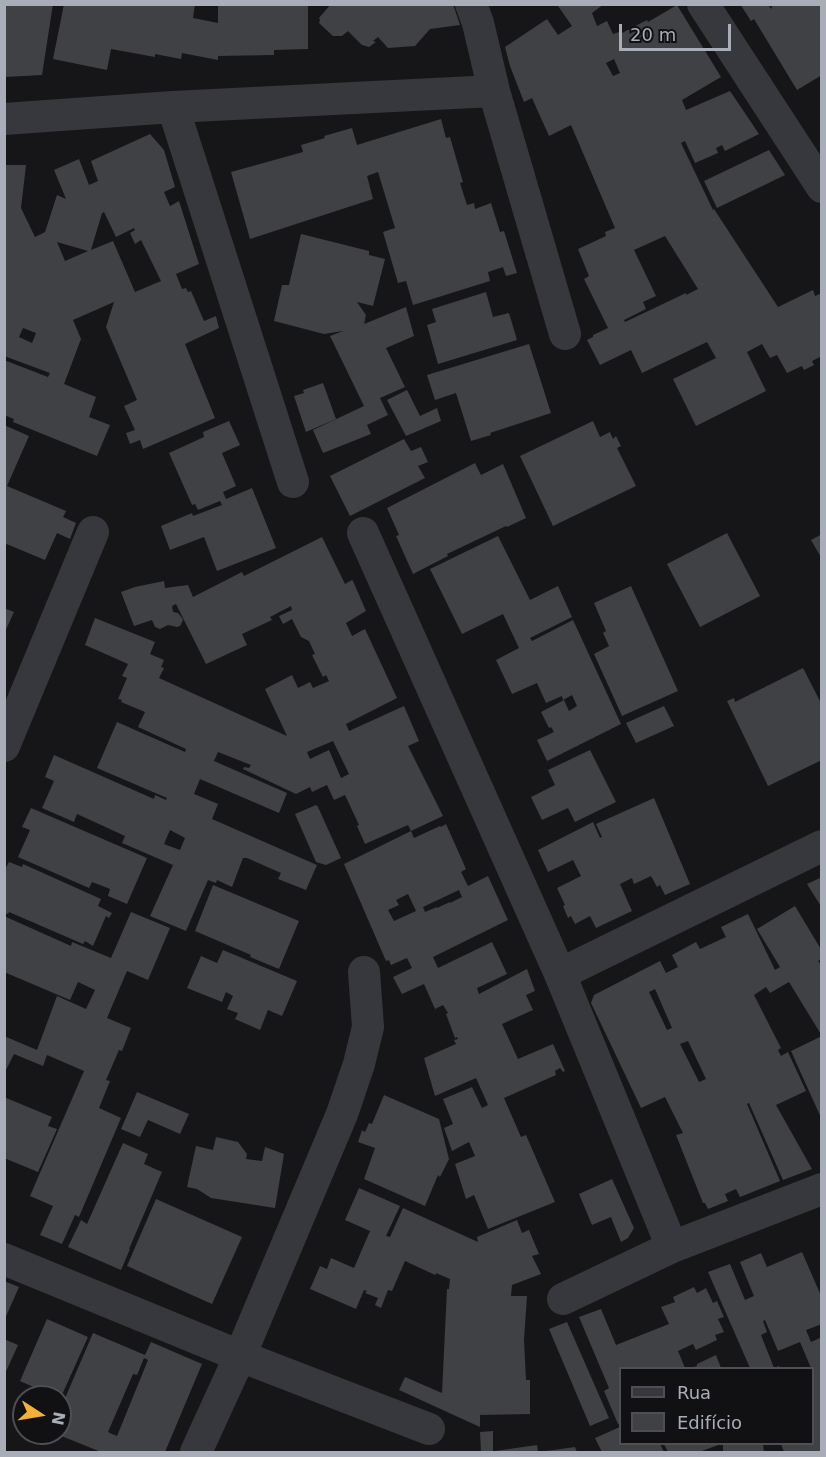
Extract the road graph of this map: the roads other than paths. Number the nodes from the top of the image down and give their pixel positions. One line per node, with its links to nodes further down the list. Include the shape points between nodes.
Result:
1 (471, 4): 3 (street)
2 (704, 4): 6 (street)
3 (494, 91): 4 (street); 7 (street)
4 (173, 107): 5 (street); 8 (street)
5 (4, 119)
6 (822, 187)
7 (565, 334)
8 (294, 482)
9 (93, 532): 11 (street)
10 (363, 533): 14 (street)
11 (4, 746)
12 (822, 846): 14 (street)
13 (364, 972): 19 (street, via 368,1028 359,1064 342,1114)
14 (560, 974): 16 (street)
15 (822, 1188): 16 (street)
16 (672, 1247): 18 (street)
17 (4, 1259): 19 (street)
18 (563, 1299)
19 (240, 1356): 20 (street); 21 (street)
20 (429, 1429)
21 (196, 1452)

